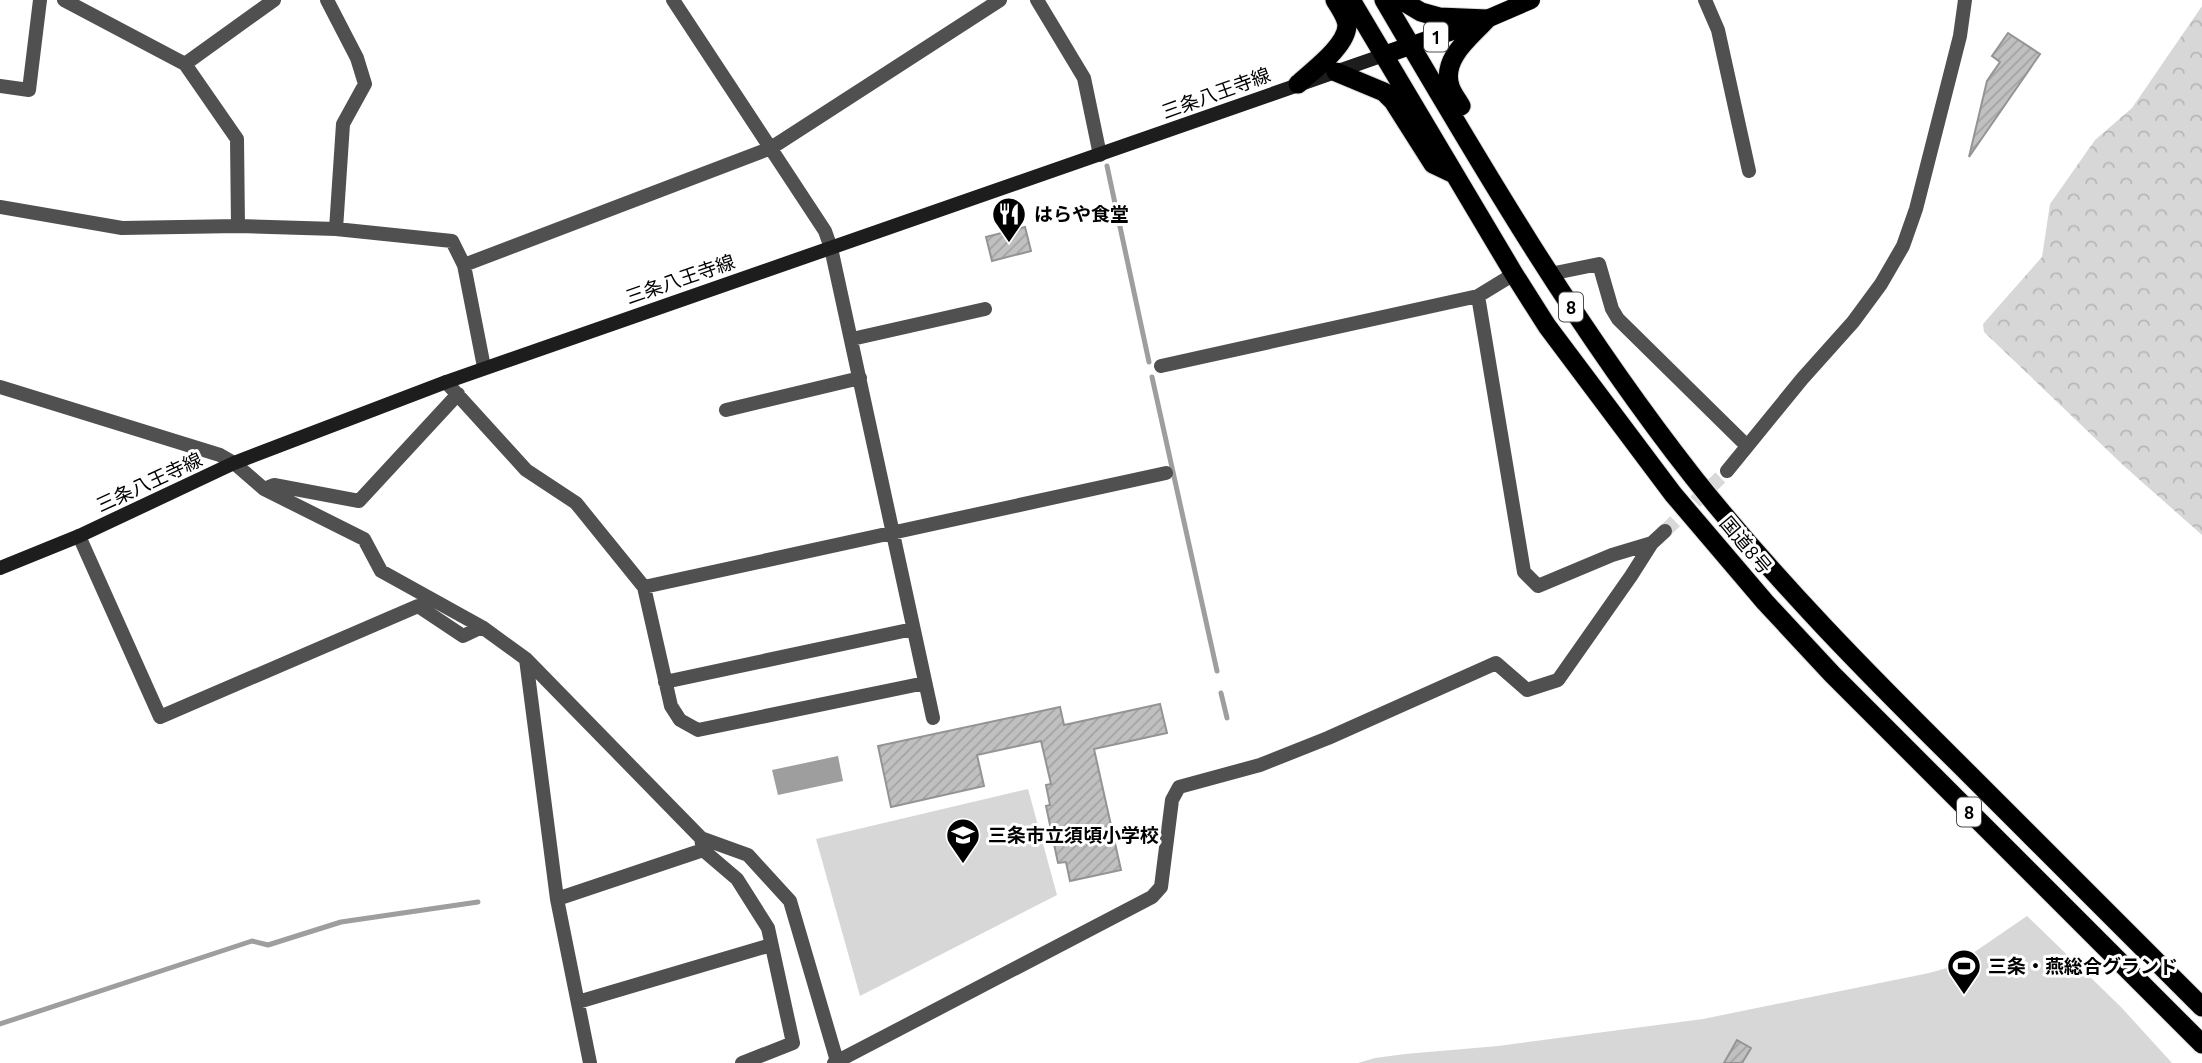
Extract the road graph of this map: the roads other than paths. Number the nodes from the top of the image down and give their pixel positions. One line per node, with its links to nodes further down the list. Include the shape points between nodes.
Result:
1 (40, 0): 21 (street, via 29,90)
2 (64, 0): 18 (street)
3 (274, 0): 18 (street)
4 (327, 0): 29 (street, via 365,84 344,124)
5 (673, 0): 22 (street)
6 (1000, 0): 22 (street)
7 (1037, 0): 23 (street, via 1084,78)
8 (1335, 0): 20 (highway, via 1347,25 1345,33 1331,54)
9 (1351, 0): 17 (highway, 国道8号 / 8)
10 (1384, 0): 16 (highway, 国道8号 / 8)
11 (1401, 0): 15 (highway, via 1439,17)
12 (1531, 0): 15 (main road, 1)
13 (1705, 0): 24 (street, via 1718,30)
14 (1965, 0): 44 (street, via 1960,36 1903,246 1853,322)
15 (1487, 19): 16 (main road, 1); 26 (highway, via 1454,57 1449,80 1497,166)
16 (1411, 46): 17 (main road, 1); 26 (highway, 国道8号 / 8)
17 (1384, 55): 19 (main road, 三条八王寺線); 25 (highway, 国道8号 / 8)
18 (185, 64): 28 (street, via 237,139)
19 (1336, 72): 20 (main road, 三条八王寺線); 25 (highway, via 1384,92 1433,164)
20 (1298, 84): 23 (main road, 三条八王寺線)
21 (0, 86)
22 (771, 148): 30 (street); 31 (street)
23 (1100, 155): 30 (main road, 三条八王寺線)
24 (1749, 171)
25 (1454, 174): 32 (highway, 国道8号 / 8)
26 (1499, 192): 33 (highway, 国道8号 / 8)
27 (0, 206): 28 (street, via 122,228)
28 (238, 226): 29 (street)
29 (336, 229): 31 (street, via 452,241)
30 (831, 247): 36 (street); 38 (main road, 三条八王寺線)
31 (464, 265): 38 (street)
32 (1514, 274): 34 (street); 66 (highway, 国道8号 / 8, via 1547,326 1673,495 1741,575 1832,674)
33 (1550, 274): 44 (street, via 1599,264 1618,319); 65 (highway, 国道8号 / 8, via 1609,364 1695,479 1815,620)
34 (1478, 296): 37 (street); 52 (street, via 1524,572 1538,586)
35 (985, 310): 36 (street)
36 (852, 340): 39 (street)
37 (1161, 366)
38 (484, 368): 40 (main road, 三条八王寺線)
39 (860, 378): 43 (street); 50 (street)
40 (446, 382): 42 (street); 45 (main road, 三条八王寺線)
41 (0, 387): 45 (street)
42 (458, 394): 48 (street, via 359,501 274,485); 54 (street, via 526,470 576,503)
43 (726, 410)
44 (1747, 446): 46 (street)
45 (234, 463): 48 (street); 51 (main road, 三条八王寺線)
46 (1727, 471)
47 (1166, 473): 50 (street)
48 (264, 489): 55 (street, via 365,539 381,571)
49 (1665, 531): 52 (street)
50 (893, 534): 54 (street); 56 (street)
51 (79, 536): 53 (main road, 三条八王寺線); 55 (street, via 160,717 418,606 463,636)
52 (1652, 543): 67 (street, via 1558,680 1527,691 1496,663 1261,765 1179,788 1172,800 1161,887 1152,897)
53 (0, 568)
54 (645, 587): 58 (street)
55 (482, 628): 57 (street)
56 (914, 629): 58 (street); 59 (street)
57 (526, 659): 61 (street); 62 (street)
58 (665, 682): 59 (street, via 680,720 698,730)
59 (925, 683): 60 (street)
60 (933, 718)
61 (702, 844): 62 (street); 63 (street, via 737,880 768,928); 67 (street, via 748,855 790,901)
62 (557, 899): 64 (street)
63 (771, 945): 64 (street); 69 (street, via 793,1043)
64 (578, 1002): 68 (street)
65 (2202, 1007)
66 (2202, 1044)
67 (836, 1062)
68 (590, 1063)
69 (742, 1063)

